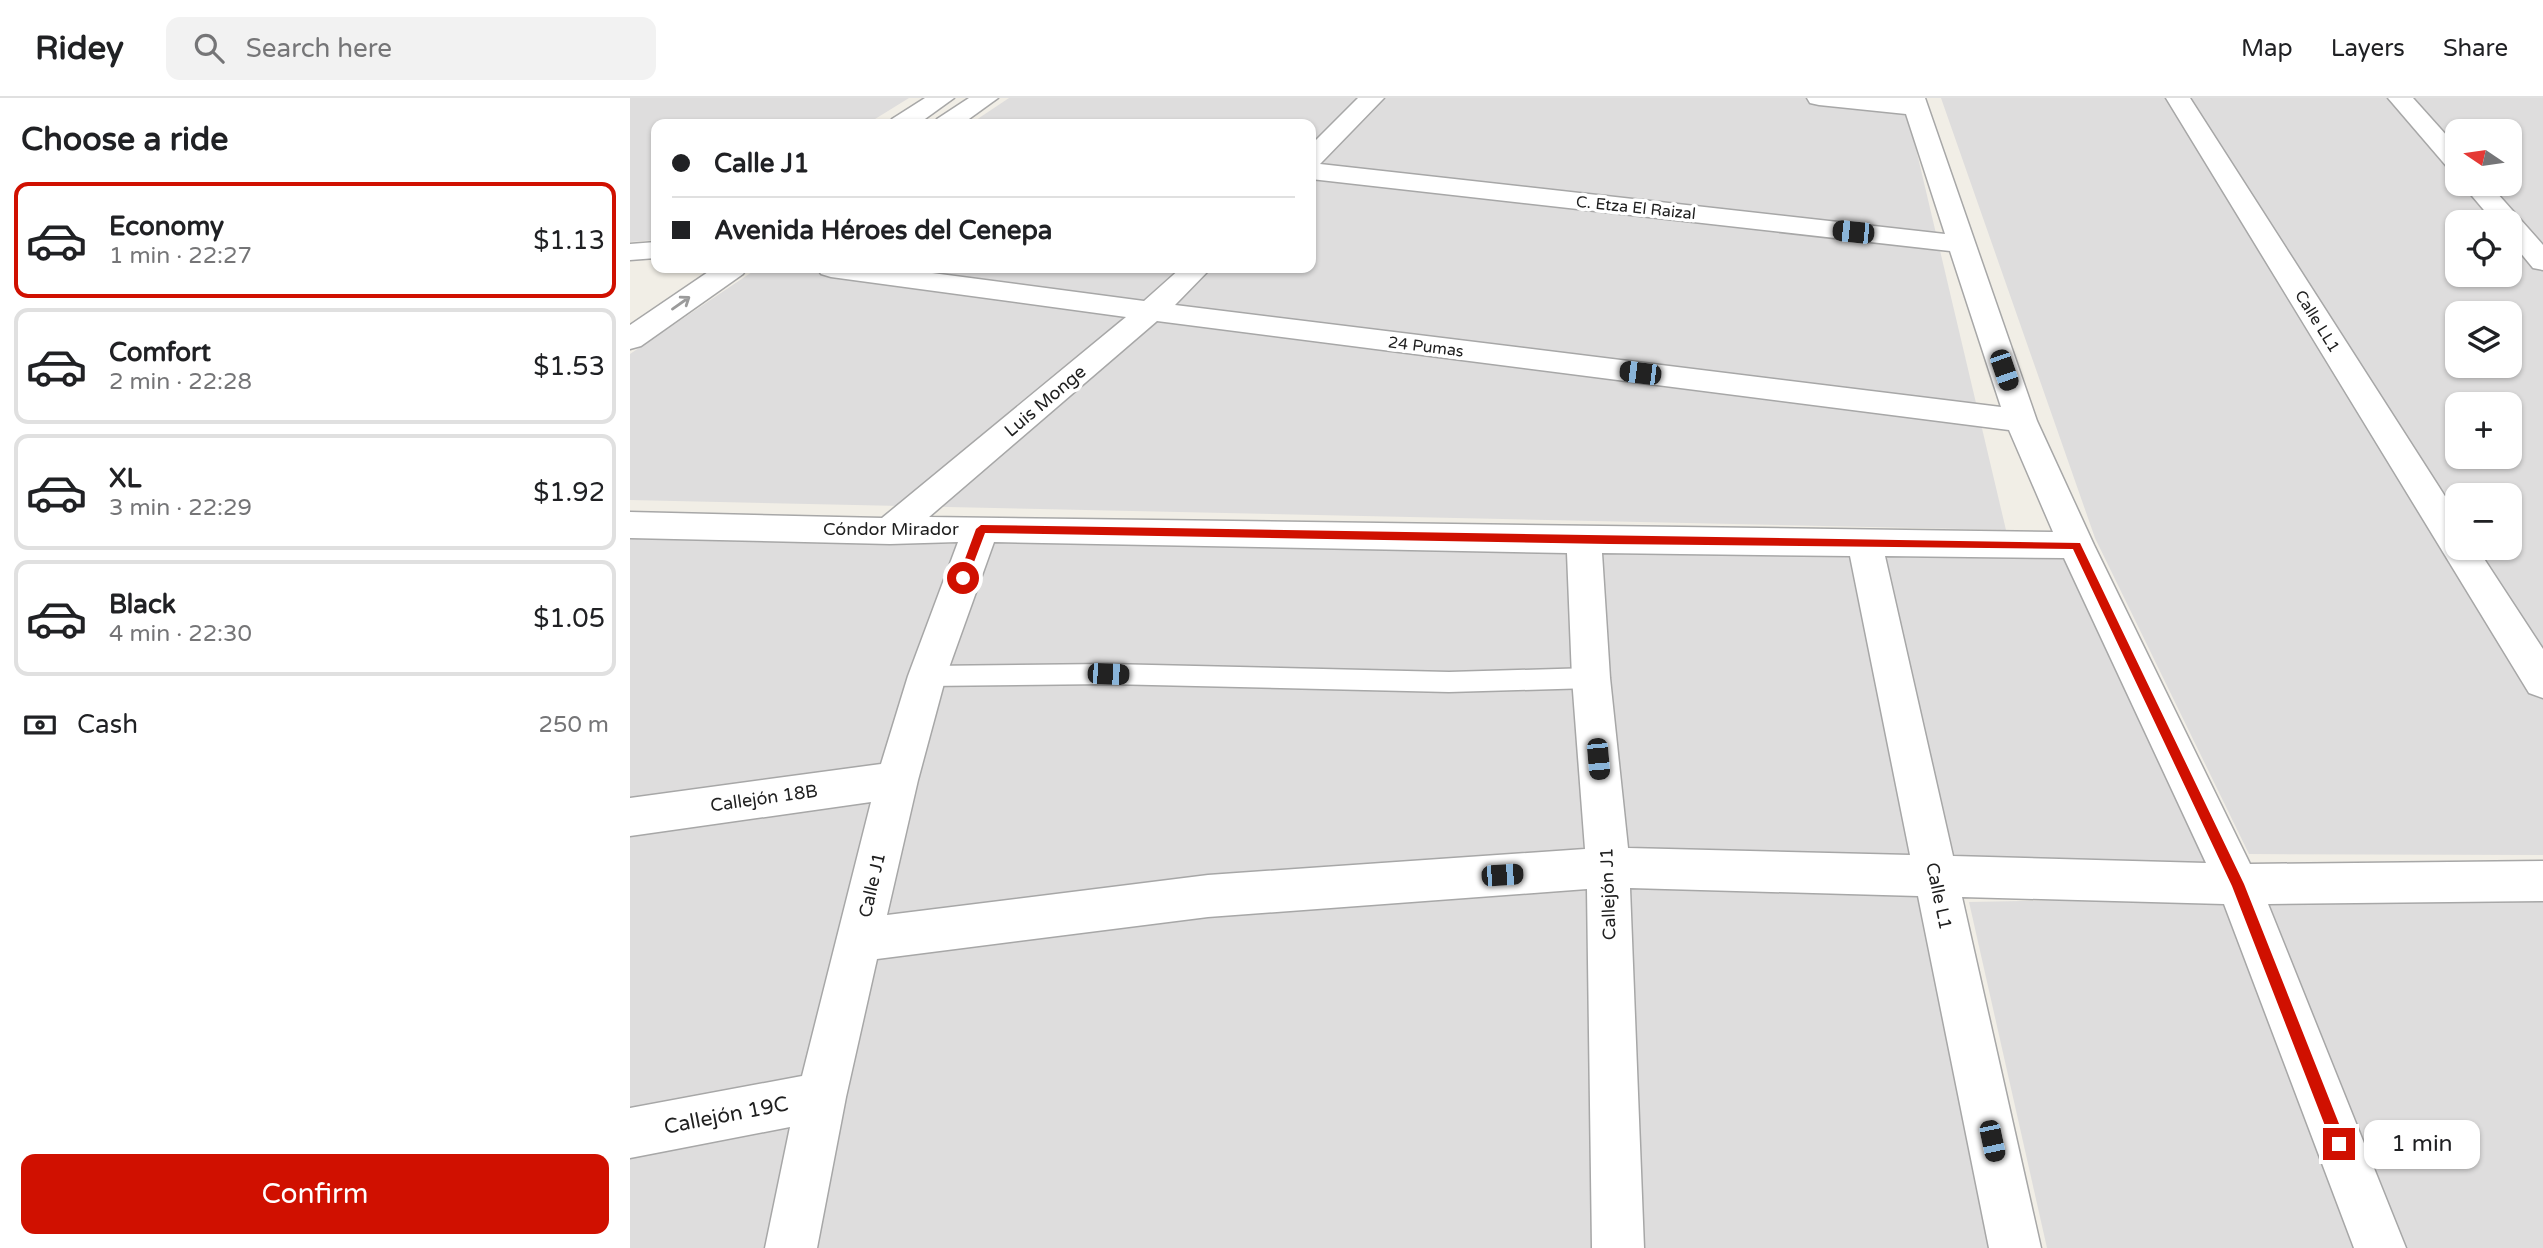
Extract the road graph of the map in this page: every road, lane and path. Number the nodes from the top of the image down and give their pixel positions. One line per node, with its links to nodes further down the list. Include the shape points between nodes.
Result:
1 (942, 98): 8 (street)
2 (986, 98): 9 (street)
3 (1372, 98): 11 (street)
4 (1819, 98): 7 (street)
5 (2178, 98): 29 (street, Calle LL1)
6 (2400, 98): 10 (street)
7 (1915, 103): 16 (street)
8 (909, 119)
9 (954, 119)
10 (2445, 149)
11 (1316, 154)
12 (1316, 172): 16 (street, C. Etza El Raizal)
13 (2485, 196): 14 (street)
14 (2498, 210)
15 (2522, 238): 19 (street)
16 (1962, 244): 27 (street)
17 (651, 250): 18 (street)
18 (630, 252)
19 (2543, 262)
20 (681, 273): 24 (street)
21 (726, 273): 26 (street, one-way to 21)
22 (868, 273): 25 (street, 24 Pumas)
23 (1192, 273): 25 (street, Luis Monge)
24 (630, 308)
25 (1152, 311): 27 (street, 24 Pumas); 31 (street, Luis Monge)
26 (630, 338)
27 (2021, 421): 34 (street)
28 (630, 525): 31 (street, Cóndor Mirador)
29 (2445, 525)
30 (981, 529): 31 (street, Cóndor Mirador); 32 (street, Cóndor Mirador); 36 (street, Calle J1)
31 (890, 531)
32 (1584, 540): 33 (street, Cóndor Mirador); 37 (street, Callejón J1)
33 (1865, 544): 34 (street, Cóndor Mirador); 42 (street, Calle L1)
34 (2076, 545): 44 (street)
35 (2467, 560): 38 (street, Calle LL1)
36 (927, 676): 37 (lane, via 1108,674 1436,682); 39 (street, Calle J1)
37 (1591, 678): 41 (street, Callejón J1)
38 (2543, 682)
39 (897, 780): 40 (street, Callejón 18B); 45 (street, Calle J1)
40 (630, 817)
41 (1608, 867): 42 (street); 45 (street, via 1208,896); 49 (street, Callejón J1)
42 (1934, 875): 44 (street); 50 (street, Calle L1)
43 (2543, 881): 44 (street)
44 (2238, 884): 51 (street)
45 (859, 940): 46 (street, Calle J1)
46 (821, 1097): 47 (street, Callejón 19C); 48 (street, Calle J1)
47 (630, 1133)
48 (791, 1248)
49 (1618, 1248)
50 (2015, 1248)
51 (2380, 1248)

